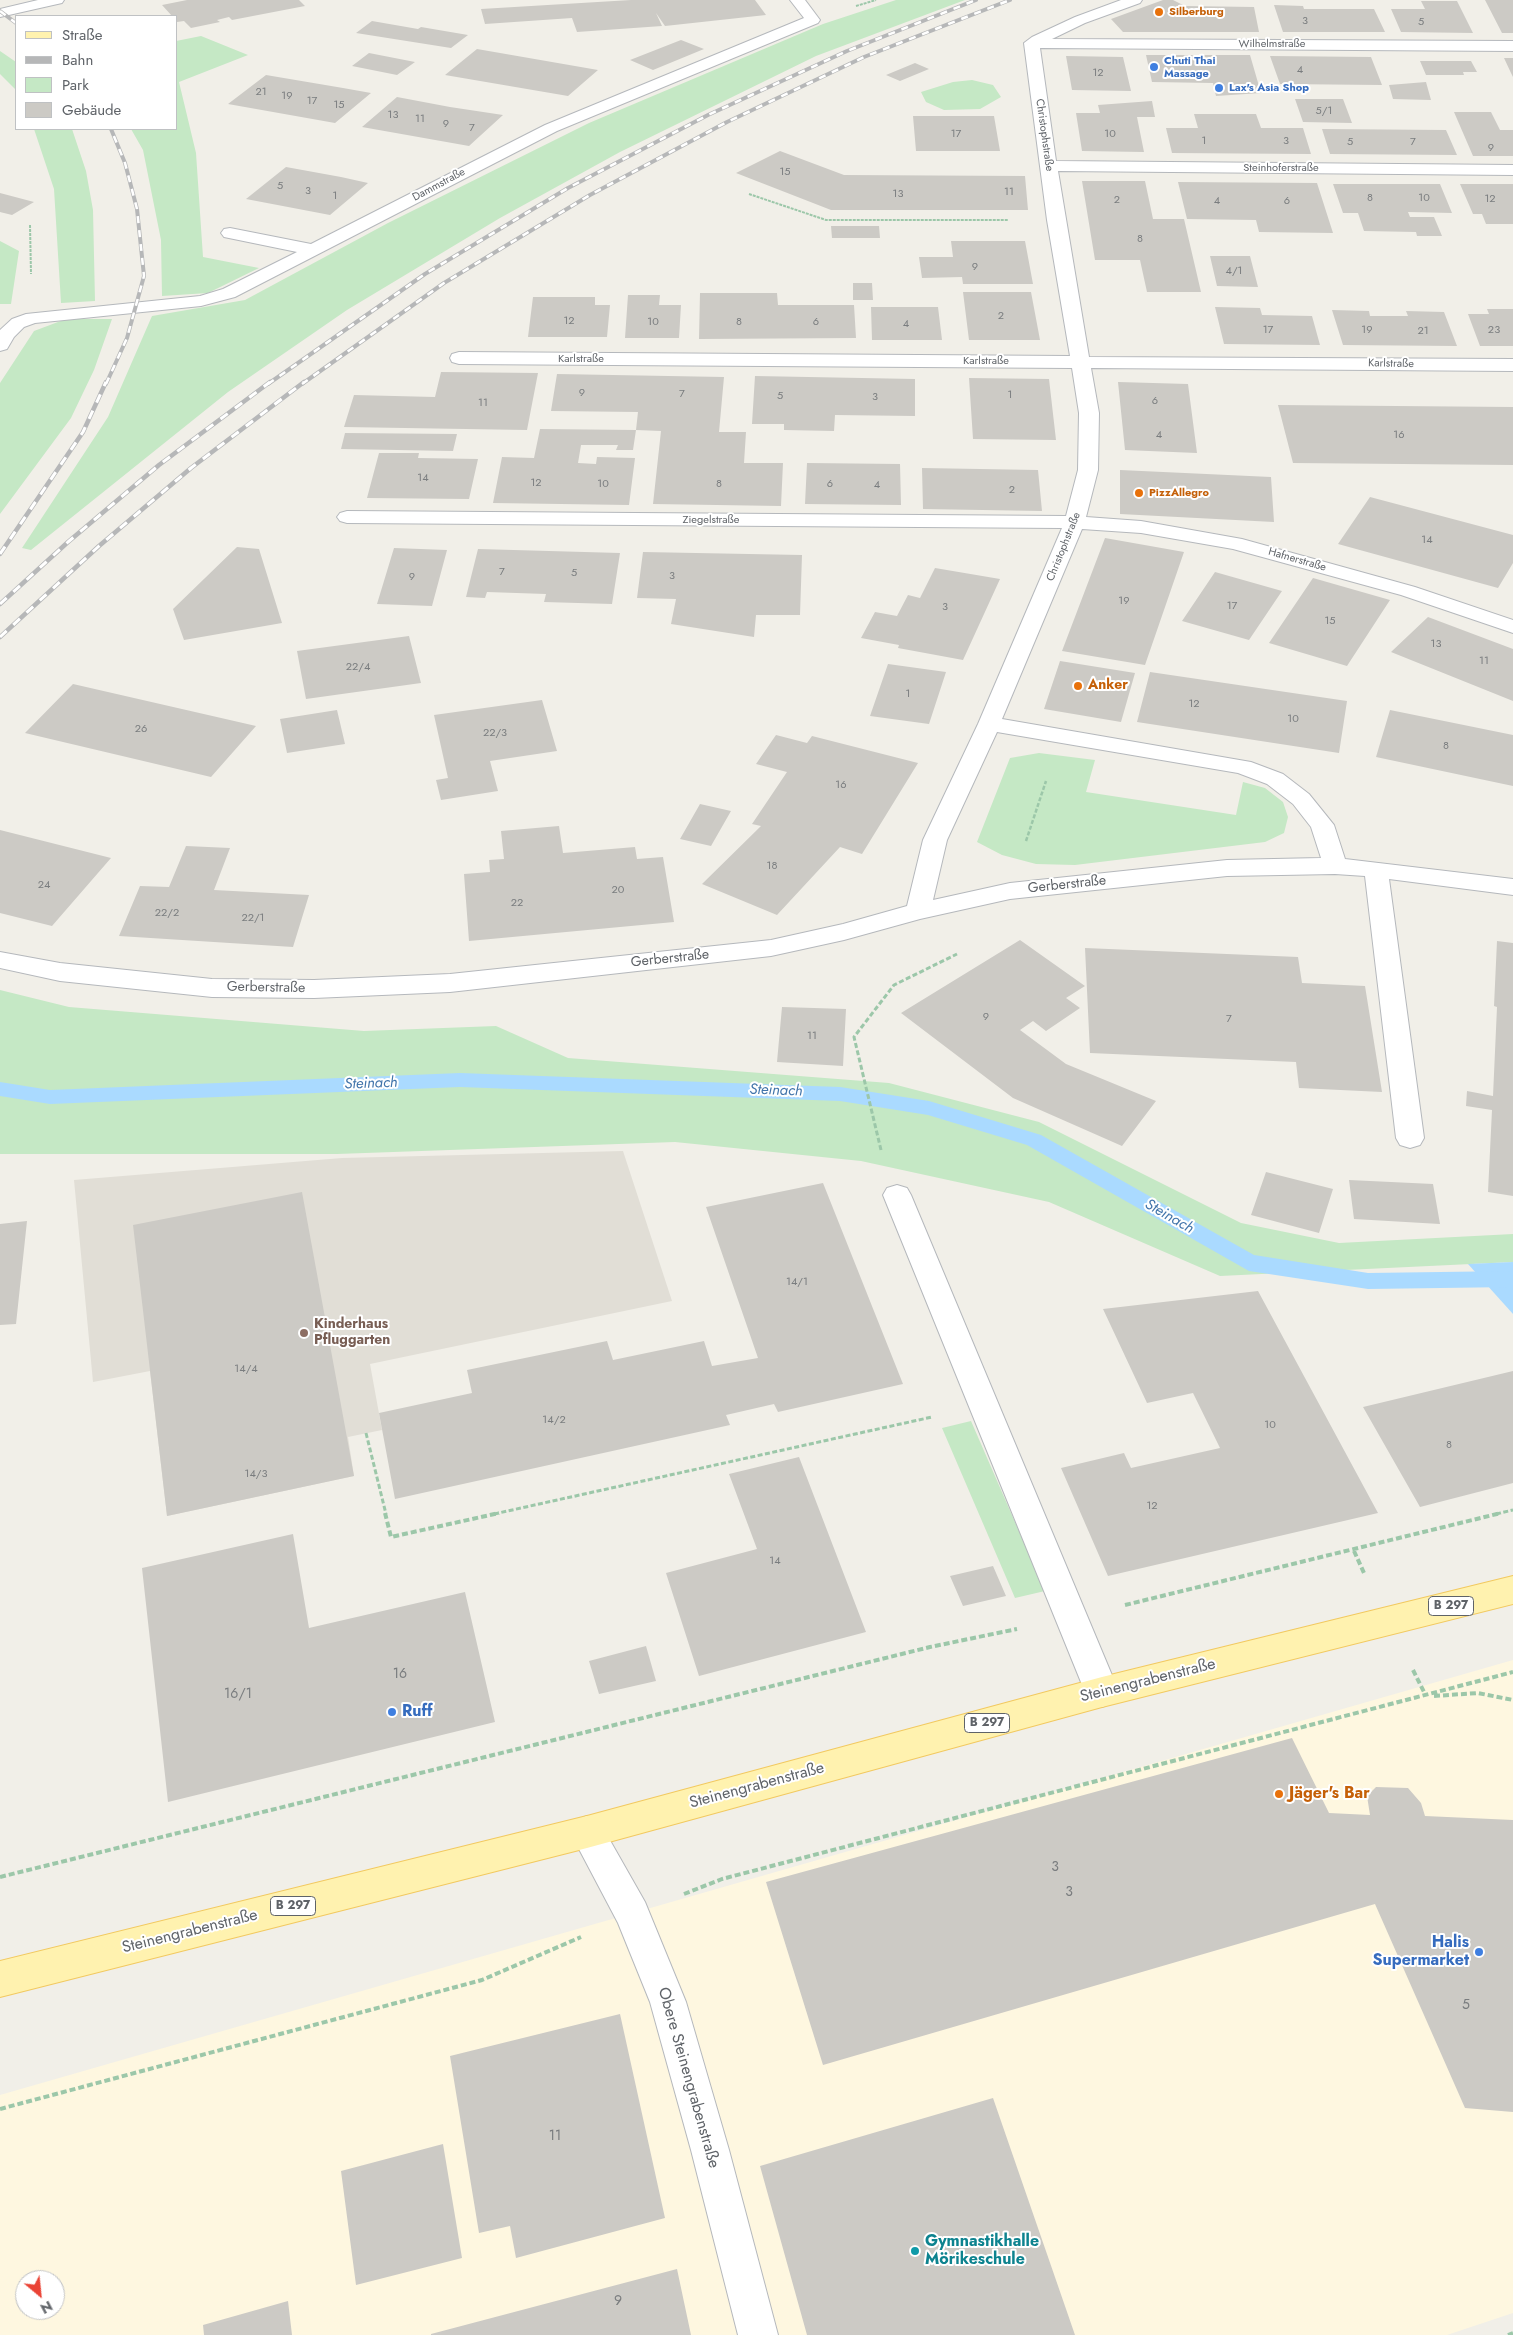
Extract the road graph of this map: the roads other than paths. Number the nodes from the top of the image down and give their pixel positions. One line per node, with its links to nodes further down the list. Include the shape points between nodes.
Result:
1 (57, 0): 4 (street)
2 (797, 0): 10 (street, Dammstraße, via 813,20 551,128)
3 (1135, 0): 5 (street)
4 (0, 13)
5 (1032, 42): 6 (street, Wilhelmstraße); 7 (street, Christophstraße)
6 (1513, 46)
7 (1048, 166): 8 (street, Steinhoferstraße); 13 (street, Christophstraße)
8 (1513, 170)
9 (230, 233): 10 (street)
10 (315, 250): 11 (street, Dammstraße, via 229,293 201,301 32,318 18,323)
11 (0, 345)
12 (459, 358): 13 (street, Karlstraße)
13 (1082, 361): 14 (street, Karlstraße); 16 (street, Christophstraße, via 1089,413 1088,470)
14 (1513, 365)
15 (348, 517): 16 (street, Ziegelstraße)
16 (1075, 522): 17 (street, Hafnerstraße, via 1141,527 1235,543 1408,591); 18 (street, Christophstraße)
17 (1513, 627)
18 (989, 724): 19 (street, via 1243,767 1275,779 1300,798 1322,825); 22 (street, Christophstraße, via 935,840)
19 (1335, 866): 20 (street, Gerberstraße); 22 (street, Gerberstraße, via 1227,868 1010,891)
20 (1376, 869): 21 (street, Gerberstraße); 24 (street)
21 (1513, 887)
22 (918, 911): 23 (street, Gerberstraße, via 771,948 450,983 314,989 212,988 60,972)
23 (0, 960)
24 (1410, 1138)
25 (897, 1195): 27 (street)
26 (1513, 1590): 27 (main road, Steinengrabenstraße / B 297)
27 (1102, 1692): 28 (main road, Steinengrabenstraße / B 297)
28 (587, 1832): 29 (main road, Steinengrabenstraße / B 297); 30 (street, Obere Steinengrabenstraße, via 632,1914 668,2002)
29 (0, 1979)
30 (758, 2335)

